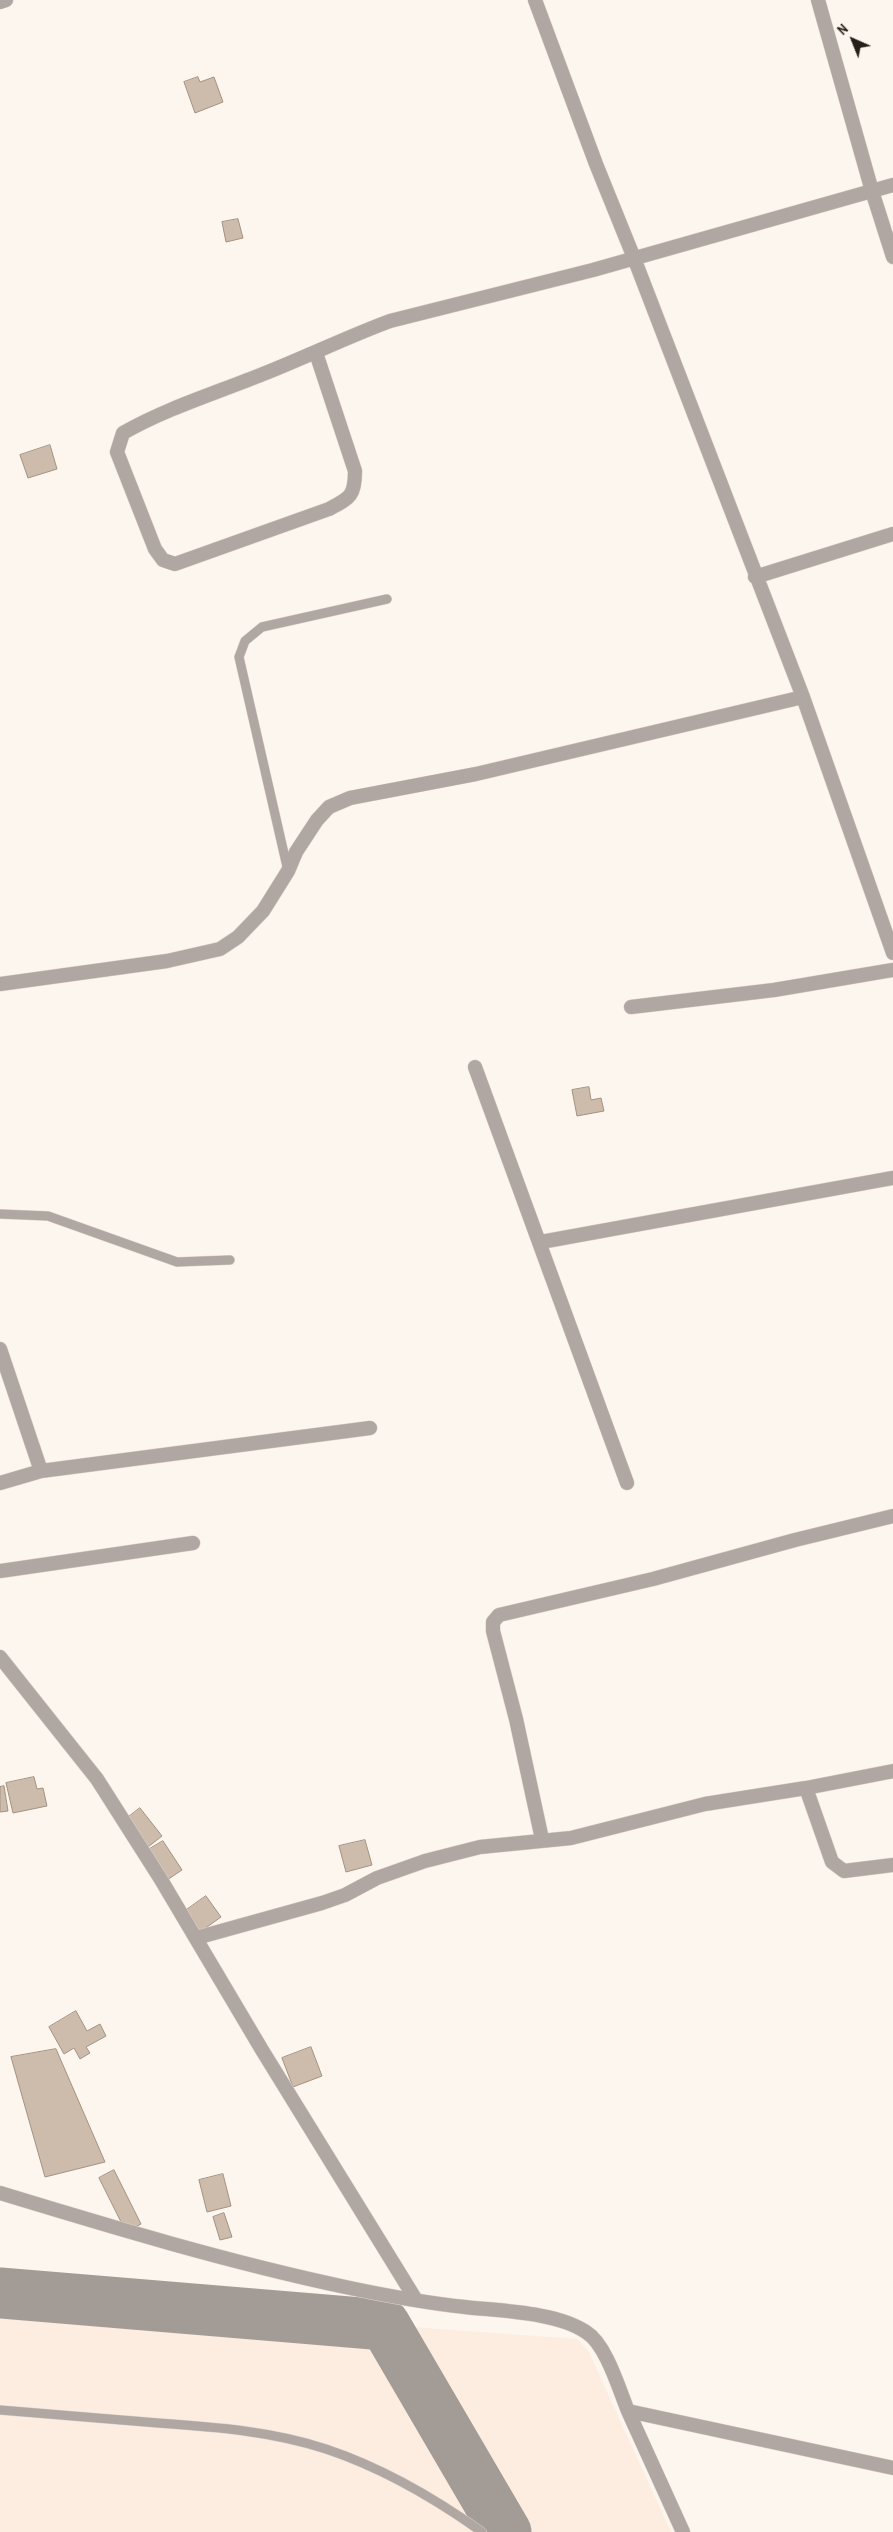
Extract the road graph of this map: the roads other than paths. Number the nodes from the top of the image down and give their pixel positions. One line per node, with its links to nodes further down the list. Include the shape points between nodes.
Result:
1 (6, 0): 4 (street)
2 (536, 0): 8 (street)
3 (818, 0): 6 (street)
4 (0, 2)
5 (893, 185): 6 (street)
6 (872, 191): 7 (street); 8 (street)
7 (893, 257)
8 (634, 258): 9 (street, via 390,321); 11 (street)
9 (316, 353): 9 (street, via 355,471 355,487 348,499 198,557 175,564 163,560 155,549 118,452 123,432 148,419)
10 (893, 534): 11 (street)
11 (755, 577): 13 (street)
12 (387, 599): 14 (lane, via 262,627 245,641 239,657)
13 (803, 696): 14 (street, via 476,774 350,798 329,807 316,820); 15 (street)
14 (288, 871): 17 (street, via 263,911 220,949 167,961)
15 (893, 953)
16 (893, 970): 18 (street, via 774,990)
17 (0, 984)
18 (631, 1008)
19 (475, 1067): 22 (street)
20 (893, 1178): 22 (street)
21 (0, 1214): 23 (lane, via 48,1216 177,1262)
22 (541, 1242): 28 (street)
23 (230, 1260)
24 (0, 1349): 26 (street)
25 (370, 1428): 26 (street)
26 (41, 1471): 27 (street)
27 (0, 1483)
28 (627, 1483)
29 (893, 1516): 35 (street, via 653,1579 499,1615 493,1622 493,1631)
30 (193, 1543): 31 (street)
31 (0, 1571)
32 (0, 1657): 37 (street, via 97,1779)
33 (893, 1771): 34 (street)
34 (806, 1788): 35 (street, via 705,1804 571,1838); 36 (street, via 832,1862 844,1871)
35 (542, 1839): 37 (street, via 480,1847 424,1861 322,1903)
36 (893, 1865)
37 (196, 1938): 39 (street)
38 (0, 2193): 39 (street, via 234,2261)
39 (416, 2300): 41 (street, via 534,2314 586,2331 597,2342)
40 (0, 2410): 43 (lane, via 211,2427 288,2438 353,2459 397,2478)
41 (628, 2411): 42 (street); 44 (street)
42 (893, 2468)
43 (482, 2532)
44 (682, 2532)

